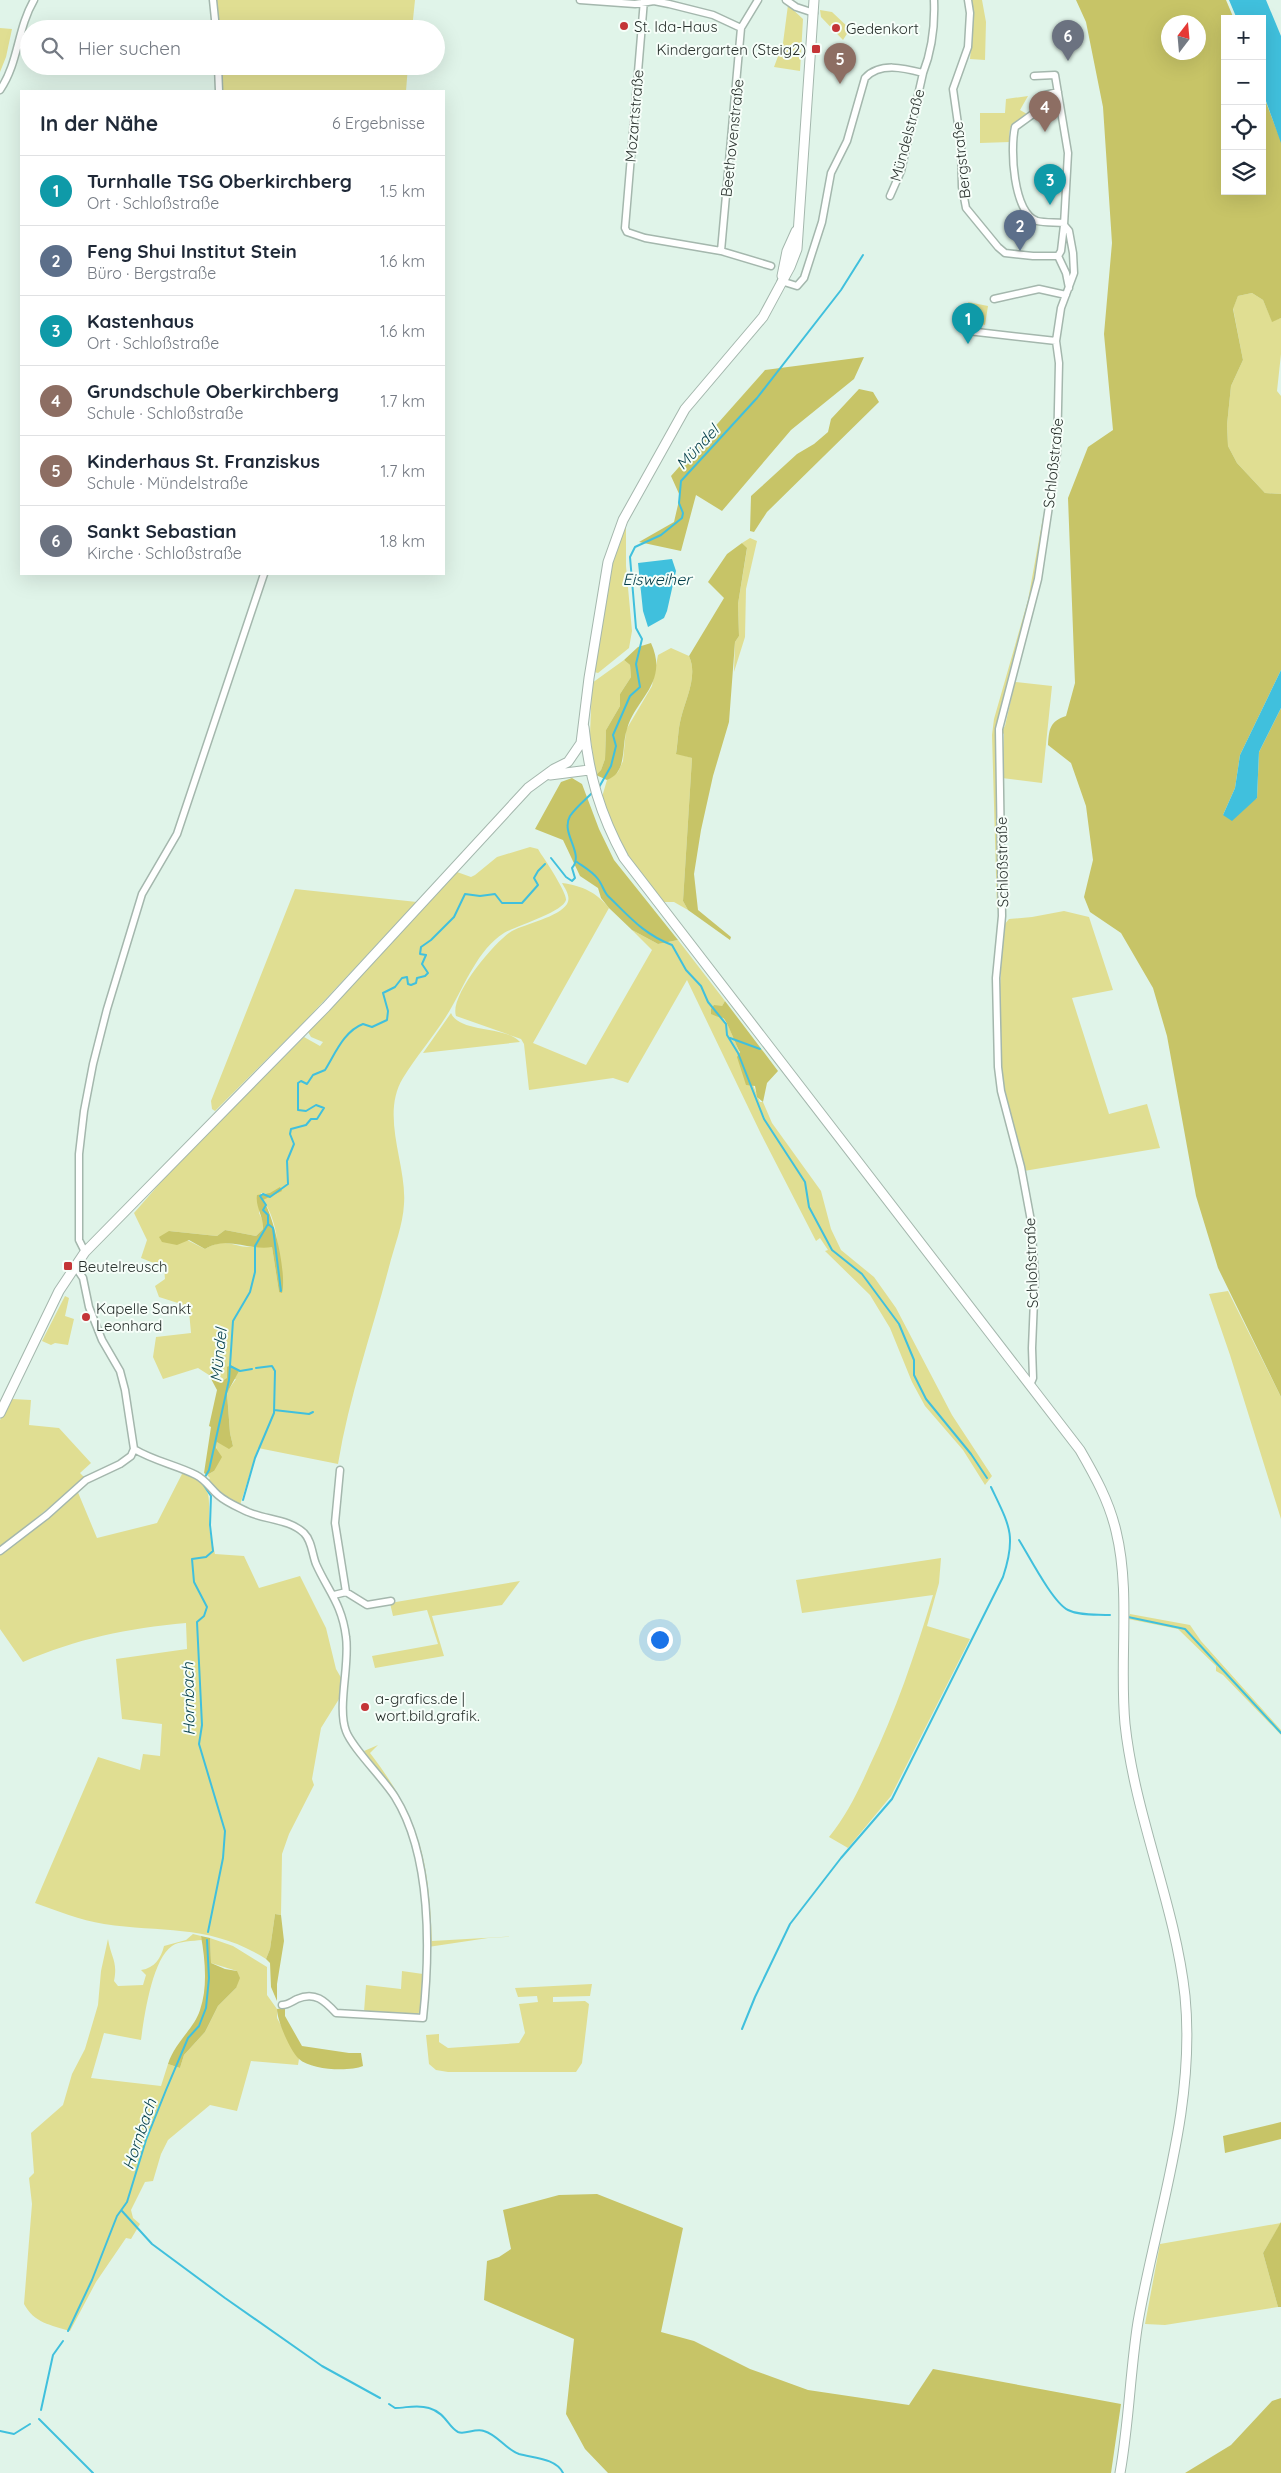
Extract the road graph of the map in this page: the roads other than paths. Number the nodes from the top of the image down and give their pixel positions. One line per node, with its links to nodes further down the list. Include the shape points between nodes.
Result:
1 (34, 0): 11 (street)
2 (213, 0): 12 (street)
3 (580, 0): 9 (street)
4 (758, 0): 13 (street, Beethovenstraße)
5 (786, 0): 10 (street)
6 (814, 0): 10 (main road)
7 (934, 0): 15 (street, Mündelstraße, via 934,28)
8 (968, 0): 24 (street, Bergstraße, via 968,47 953,89 962,146 962,187 966,208 1005,253)
9 (644, 2): 13 (street, via 690,8); 23 (street, Mozartstraße, via 627,232)
10 (814, 13): 26 (main road, via 797,249)
11 (24, 20)
12 (215, 20)
13 (742, 28): 23 (street, Beethovenstraße)
14 (20, 32): 18 (street, via 11,72)
15 (923, 73): 21 (street, Mündelstraße, via 901,171); 26 (street, Mündelstraße, via 883,68 871,71 866,78 847,141 831,173 822,222 804,278 797,286)
16 (218, 75): 19 (street)
17 (1034, 76): 20 (street, Schloßstraße, via 1055,75)
18 (0, 90)
19 (219, 90)
20 (1058, 92): 22 (street, Schloßstraße, via 1068,153); 22 (street, via 1041,96 1037,111 1015,127 1014,154 1022,207 1038,221)
21 (890, 196)
22 (1064, 224): 24 (street); 27 (street, Schloßstraße, via 1070,231 1074,258 1074,273)
23 (721, 251): 25 (street)
24 (1058, 256): 27 (street, via 1066,273)
25 (771, 266)
26 (781, 281): 32 (main road, via 763,317 685,409 623,520 608,562)
27 (1067, 292): 28 (street, via 1039,289); 30 (street, Schloßstraße)
28 (994, 299)
29 (968, 331): 30 (street)
30 (1056, 341): 38 (street, Schloßstraße, via 1059,363 1057,453 1047,522 1038,579 999,729 1002,916 996,978 998,1067 1031,1221 1035,1276 1033,1378)
31 (264, 575): 36 (street, via 177,834 142,894 93,1064 79,1154 79,1240)
32 (584, 727): 33 (main road, via 581,743); 34 (main road)
33 (568, 762): 34 (main road); 35 (main road)
34 (589, 770): 35 (main road); 38 (main road, via 624,858)
35 (544, 776): 36 (main road, via 500,817 367,964)
36 (85, 1252): 37 (main road)
37 (74, 1266): 39 (main road, via 44,1320); 40 (street, via 83,1278 87,1300 102,1340 120,1371 126,1390)
38 (1030, 1385): 47 (main road, via 1080,1450 1109,1505 1117,1532 1122,1578 1122,1686 1126,1727 1137,1786 1176,1942 1184,1996 1186,2061 1181,2118 1138,2324)
39 (0, 1413)
40 (134, 1449): 42 (street, via 120,1464 86,1480); 44 (street, via 196,1475 230,1504 291,1524 305,1534 316,1564)
41 (340, 1470): 43 (street, via 335,1523)
42 (0, 1552)
43 (346, 1592): 44 (street); 45 (street, via 367,1605)
44 (334, 1595): 46 (street, via 346,1638 343,1710 346,1731 396,1798 408,1822 417,1853 424,1892 426,1952 422,2018 336,2013 324,2000 314,1997 299,1998)
45 (391, 1600)
46 (282, 2005)
47 (1120, 2473)

